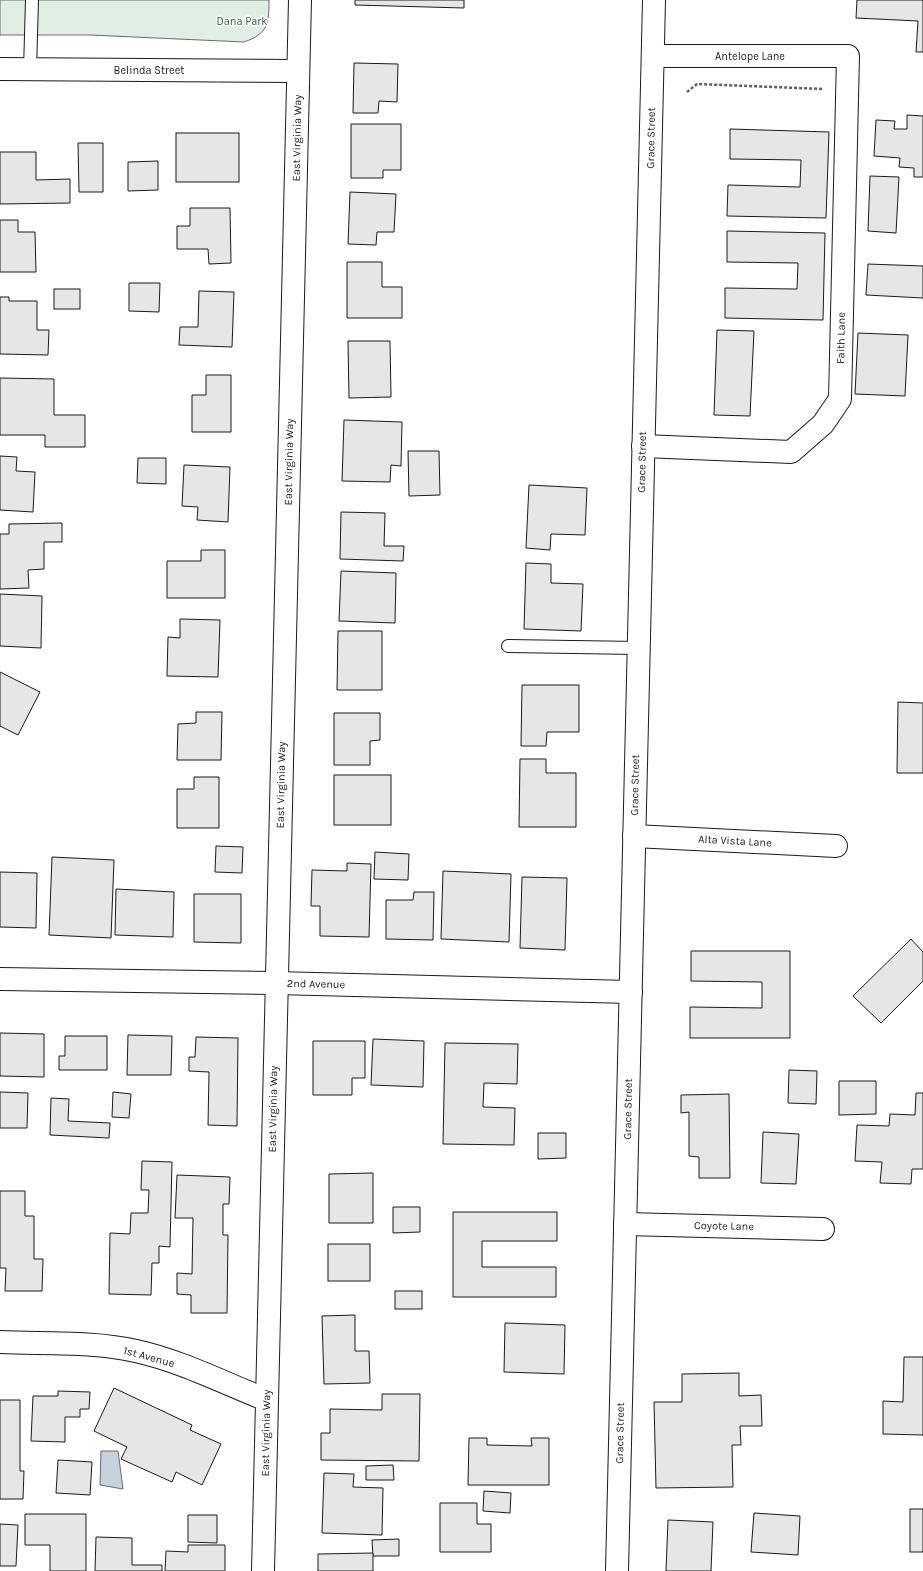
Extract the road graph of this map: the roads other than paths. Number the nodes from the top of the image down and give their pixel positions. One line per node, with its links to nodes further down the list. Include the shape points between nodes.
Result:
1 (32, 0): 7 (lane)
2 (300, 0): 8 (street, East Virginia Way)
3 (654, 0): 4 (street, Grace Street)
4 (653, 56): 5 (street, Antelope Lane); 9 (street, Grace Street)
5 (848, 56): 9 (street, Faith Lane, via 840,399 823,424 791,452)
6 (0, 69): 7 (street, Belinda Street)
7 (30, 70): 8 (street, Belinda Street)
8 (298, 71): 15 (street, East Virginia Way)
9 (643, 446): 11 (street, Grace Street)
10 (508, 646): 11 (lane)
11 (638, 648): 12 (street, Grace Street)
12 (634, 836): 13 (street, Alta Vista Lane); 16 (street, Grace Street)
13 (836, 846)
14 (0, 979): 15 (street, 2nd Avenue)
15 (276, 983): 16 (street, 2nd Avenue); 20 (street, East Virginia Way)
16 (631, 992): 17 (street, Grace Street)
17 (625, 1224): 18 (street, Coyote Lane); 22 (street, Grace Street)
18 (823, 1228)
19 (0, 1342): 20 (street, 1st Avenue, via 135,1350 168,1360)
20 (267, 1400): 21 (street, East Virginia Way)
21 (263, 1571)
22 (617, 1571)

